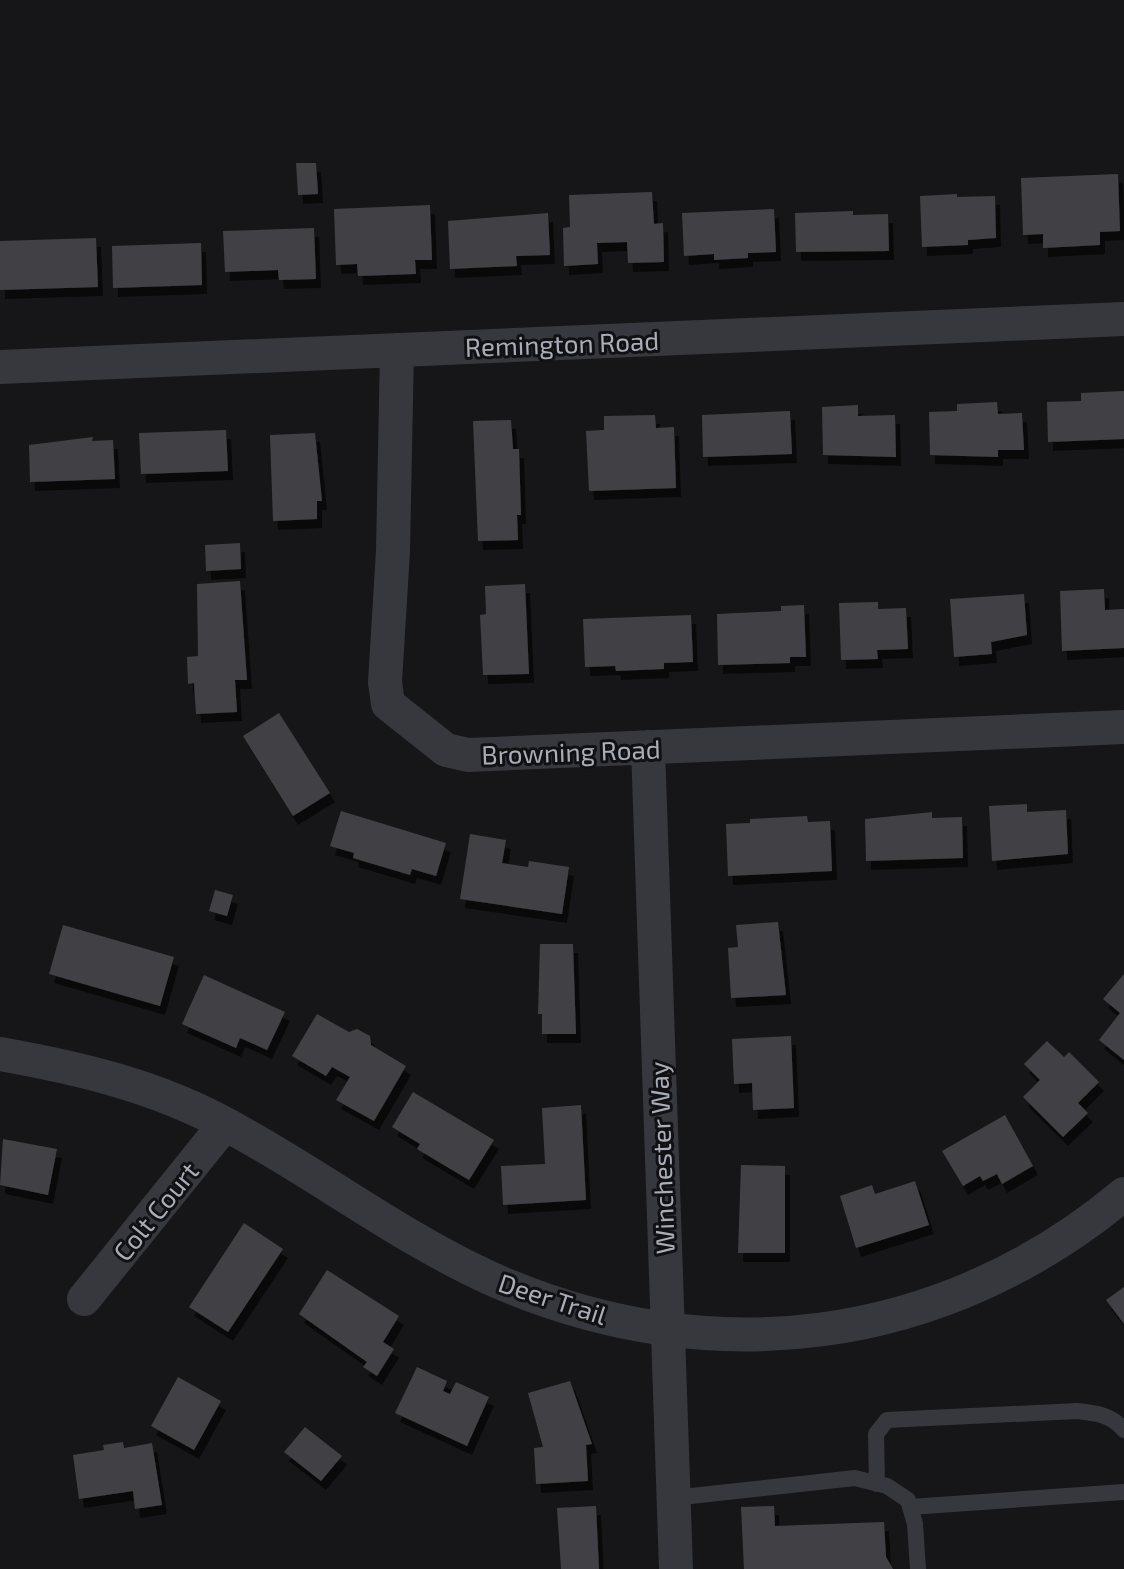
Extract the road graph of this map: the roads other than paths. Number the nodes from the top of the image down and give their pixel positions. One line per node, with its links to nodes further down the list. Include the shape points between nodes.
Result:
1 (1124, 319): 2 (street, Remington Road)
2 (397, 350): 3 (street, Remington Road); 5 (street, Browning Road, via 388,704 430,740 456,753)
3 (0, 367)
4 (1124, 727): 5 (street, Browning Road)
5 (648, 747): 10 (street, Winchester Way)
6 (0, 1054): 7 (street, Deer Trail, via 131,1083)
7 (225, 1124): 9 (street, Colt Court); 10 (street, Deer Trail, via 493,1279 556,1302)
8 (1124, 1194): 10 (street, Deer Trail, via 1036,1258 923,1309 803,1332)
9 (84, 1299)
10 (667, 1328): 14 (street, Winchester Way)
11 (1124, 1430): 12 (lane, via 1104,1415 1077,1411 887,1420 876,1434)
12 (877, 1484): 14 (lane, via 855,1478); 15 (lane, via 908,1500)
13 (1124, 1492): 15 (lane)
14 (673, 1498): 16 (street, Winchester Way)
15 (910, 1507): 17 (lane)
16 (676, 1569)
17 (918, 1569)

